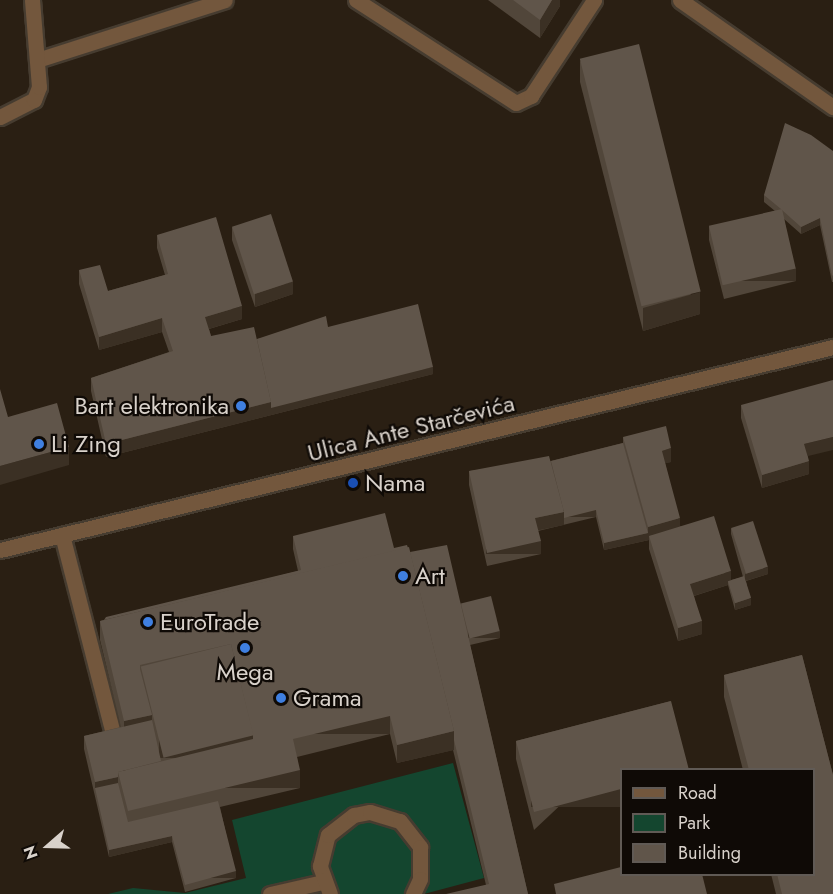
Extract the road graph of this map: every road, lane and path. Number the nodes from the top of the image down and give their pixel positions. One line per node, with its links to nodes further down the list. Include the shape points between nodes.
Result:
1 (32, 0): 6 (street)
2 (225, 0): 6 (street)
3 (356, 0): 4 (street, via 516,103 531,96)
4 (594, 0)
5 (680, 0): 7 (street)
6 (40, 59): 8 (street, via 34,100)
7 (833, 107)
8 (0, 117)
9 (833, 347): 10 (street, Ulica Ante Starčevića)
10 (62, 535): 11 (street, Ulica Ante Starčevića); 12 (street)
11 (0, 550)
12 (113, 733)
13 (326, 888): 14 (street); 15 (street, via 321,850 328,835 354,815 370,812 400,821 420,847 420,879)
14 (270, 894)
15 (413, 894)

